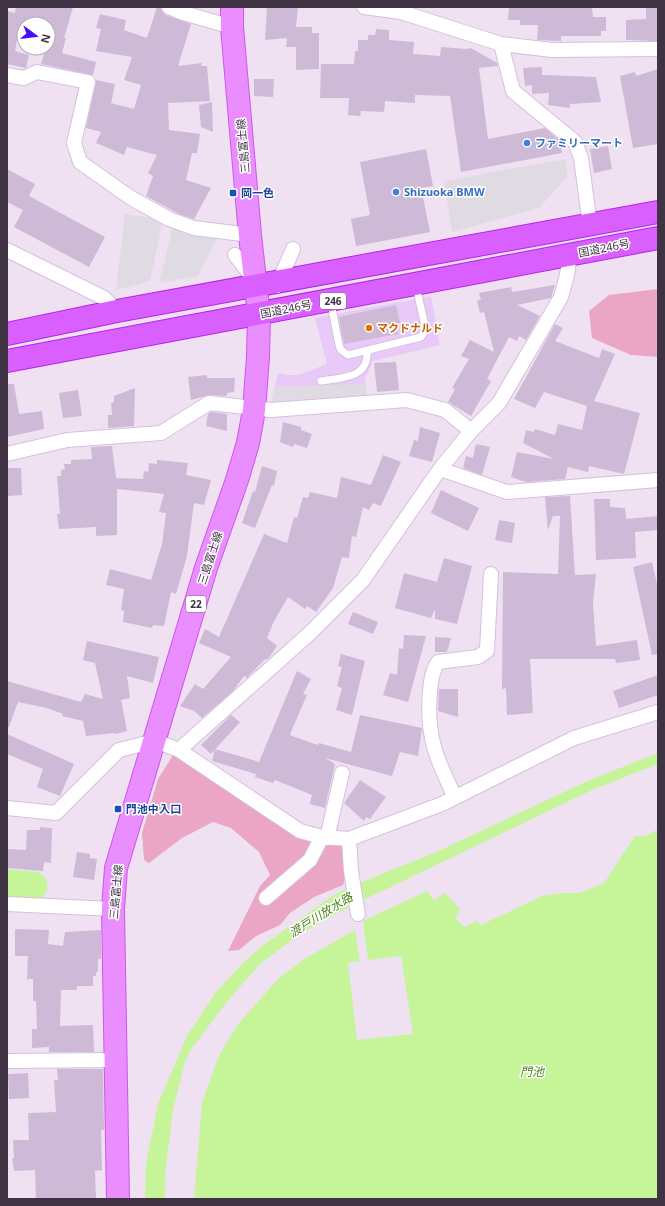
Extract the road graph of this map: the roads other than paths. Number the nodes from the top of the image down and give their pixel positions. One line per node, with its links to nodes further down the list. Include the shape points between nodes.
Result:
1 (169, 7): 4 (street, via 180,12)
2 (364, 7): 3 (street)
3 (401, 10): 5 (street)
4 (232, 17): 10 (main road, 三島富士線 / 22)
5 (501, 44): 6 (street, via 552,50); 9 (street, via 513,91 574,142 581,158)
6 (658, 49)
7 (7, 75): 10 (street, via 24,78 36,72 88,82 74,143 80,162 131,198 169,219 194,228)
8 (658, 212): 9 (highway)
9 (590, 225): 17 (highway)
10 (250, 235): 17 (main road, 三島富士線 / 22)
11 (658, 238): 15 (highway, 国道246号 / 246)
12 (293, 249): 17 (street)
13 (7, 250): 19 (street, via 104,298)
14 (235, 254): 17 (street)
15 (570, 254): 16 (highway, 国道246号 / 246); 26 (street, via 561,297 499,403)
16 (416, 284): 18 (highway, 国道246号 / 246); 22 (lane, via 425,326 424,334 418,338)
17 (265, 287): 19 (highway); 20 (main road, 三島富士線 / 22)
18 (331, 301): 20 (highway, 国道246号 / 246); 22 (lane, via 341,350 348,354)
19 (117, 311): 21 (highway)
20 (259, 314): 23 (highway, 国道246号 / 246); 25 (main road, 三島富士線 / 22)
21 (7, 334)
22 (364, 351): 24 (lane, via 367,358 359,372 350,378)
23 (7, 361)
24 (321, 381)
25 (254, 410): 26 (street, via 407,400 445,410); 27 (street, via 209,403 161,433 67,440); 32 (main road, 三島富士線 / 22, via 237,480 206,568)
26 (470, 430): 28 (street)
27 (7, 454)
28 (440, 469): 29 (street, via 507,492); 33 (street, via 363,580 310,633)
29 (658, 480)
30 (491, 574): 35 (street, via 487,651 478,657 438,662 431,683 428,713 431,735 438,762)
31 (658, 712): 35 (street, via 574,738)
32 (155, 742): 33 (street); 36 (street, via 119,750 56,813); 41 (main road, 三島富士線 / 22, via 116,868)
33 (179, 750): 37 (street, via 300,831)
34 (342, 773): 37 (street)
35 (455, 797): 38 (street)
36 (7, 808)
37 (325, 837): 38 (street); 39 (street, via 310,860)
38 (349, 839): 42 (street, via 350,871)
39 (266, 898)
40 (7, 904): 41 (street)
41 (113, 909): 44 (main road, 三島富士線 / 22)
42 (358, 914)
43 (7, 1060): 44 (street)
44 (117, 1060): 45 (main road, 三島富士線 / 22)
45 (118, 1199)

